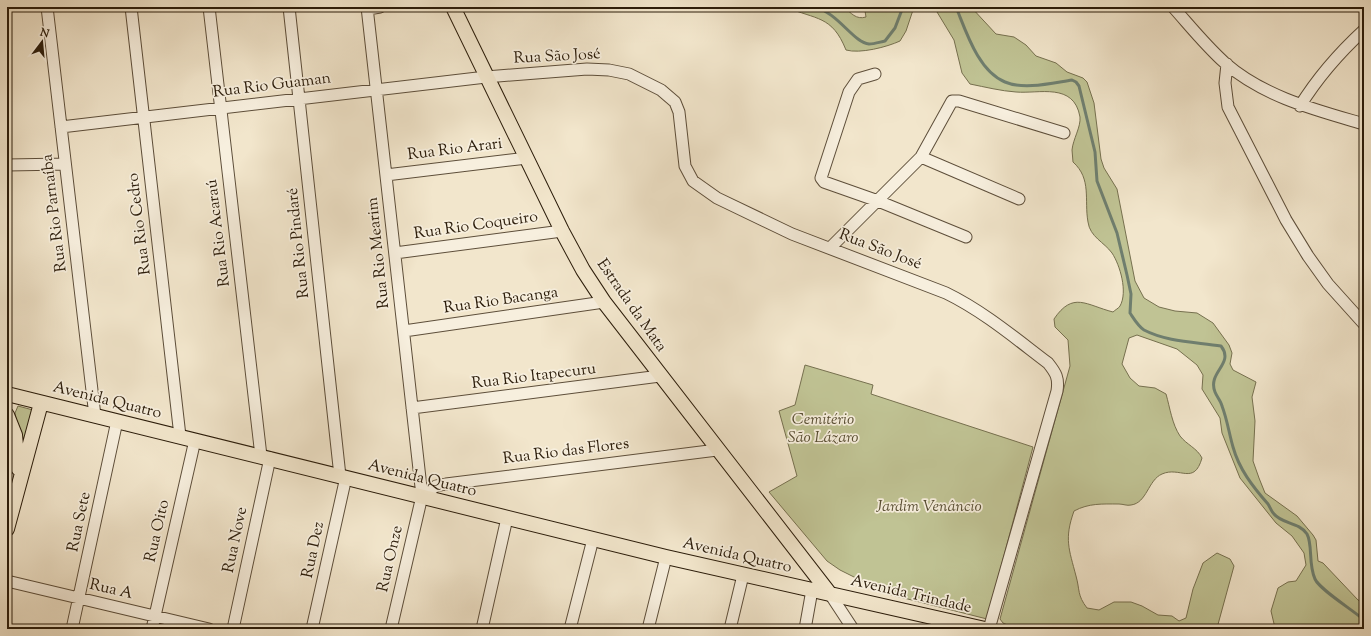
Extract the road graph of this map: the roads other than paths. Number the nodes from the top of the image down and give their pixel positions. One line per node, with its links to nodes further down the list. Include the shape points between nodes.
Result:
1 (47, 7): 19 (street, Rua Rio Parnaíba)
2 (131, 7): 17 (street, Rua Rio Cedro)
3 (209, 7): 16 (street, Rua Rio Acaraú)
4 (289, 7): 14 (street, Rua Rio Pindaré)
5 (380, 7): 8 (street)
6 (453, 7): 12 (main road, Estrada da Mata)
7 (1173, 7): 10 (street)
8 (368, 8): 13 (street, Rua Rio Mearim)
9 (1364, 30): 15 (street, via 1326,69)
10 (1226, 64): 15 (street, via 1259,86); 33 (street, via 1228,107 1286,220 1328,284)
11 (875, 74): 27 (street, via 858,79 849,92 821,178 824,182)
12 (486, 77): 13 (street, Rua Rio Guaman); 22 (main road, Estrada da Mata); 30 (street, Rua São José, via 587,69 623,73 644,81 661,90 675,102 680,112 685,166 688,174 701,188 792,234)
13 (377, 90): 14 (street, Rua Rio Guaman); 25 (street, Rua Rio Mearim)
14 (299, 99): 16 (street, Rua Rio Guaman); 46 (street, Rua Rio Pindaré)
15 (1300, 106): 18 (street)
16 (221, 108): 17 (street, Rua Rio Guaman); 45 (street, Rua Rio Acaraú)
17 (144, 118): 19 (street, Rua Rio Guaman); 42 (street, Rua Rio Cedro)
18 (1364, 124)
19 (61, 127): 23 (street, Rua Rio Parnaíba)
20 (1064, 133): 21 (street, via 955,100 950,103)
21 (921, 157): 26 (street); 27 (street)
22 (527, 158): 25 (street, Rua Rio Arari); 28 (main road, Estrada da Mata)
23 (65, 164): 24 (street); 39 (street, Rua Rio Parnaíba)
24 (7, 165)
25 (386, 175): 31 (street, Rua Rio Mearim)
26 (1019, 199)
27 (878, 201): 29 (street); 30 (street)
28 (562, 231): 31 (street, Rua Rio Coqueiro); 32 (main road, Estrada da Mata)
29 (966, 237)
30 (830, 248): 72 (street, Rua São José, via 964,302 987,316 1048,363 1058,377 1057,391)
31 (395, 253): 34 (street, Rua Rio Mearim)
32 (604, 302): 34 (street, Rua Rio Bacanga); 35 (main road, Estrada da Mata)
33 (1364, 324)
34 (404, 331): 38 (street, Rua Rio Mearim)
35 (660, 376): 38 (street, Rua Rio Itapecuru); 44 (main road, Estrada da Mata)
36 (13, 396): 37 (main road, Avenida Quatro); 40 (main road)
37 (41, 403): 39 (main road, Avenida Quatro); 47 (main road)
38 (412, 408): 48 (street, Rua Rio Mearim)
39 (95, 416): 41 (main road, Avenida Quatro)
40 (9, 417): 47 (main road, via 18,449)
41 (118, 421): 42 (main road, Avenida Quatro); 57 (street, Rua Sete)
42 (180, 436): 43 (main road, Avenida Quatro)
43 (195, 440): 45 (main road, Avenida Quatro); 58 (street, Rua Oito)
44 (717, 450): 48 (street, Rua Rio das Flores, via 446,484 436,486); 56 (main road, Estrada da Mata)
45 (265, 457): 46 (main road, Avenida Quatro); 62 (street, Rua Nove)
46 (343, 477): 48 (main road, Avenida Quatro); 63 (street, Rua Dez)
47 (18, 484): 50 (main road)
48 (422, 496): 49 (main road, Avenida Quatro); 64 (street, Rua Onze)
49 (507, 518): 51 (main road, Avenida Quatro); 65 (street)
50 (7, 528)
51 (593, 539): 52 (main road, Avenida Quatro); 66 (street)
52 (666, 557): 53 (main road, Avenida Quatro); 67 (street)
53 (743, 575): 55 (main road, Avenida Quatro); 68 (street)
54 (7, 581): 57 (street, Rua A)
55 (812, 590): 56 (main road, Avenida Quatro); 69 (street)
56 (830, 594): 70 (street); 71 (main road, Avenida Trindade)
57 (80, 599): 58 (street, Rua A); 59 (street, Rua Sete)
58 (155, 616): 60 (street, Rua Oito); 61 (street, Rua A)
59 (72, 629)
60 (152, 629)
61 (209, 629)
62 (233, 629)
63 (312, 629)
64 (390, 629)
65 (482, 629)
66 (570, 629)
67 (648, 629)
68 (730, 629)
69 (805, 629)
70 (853, 629)
71 (985, 629)
72 (989, 629)

